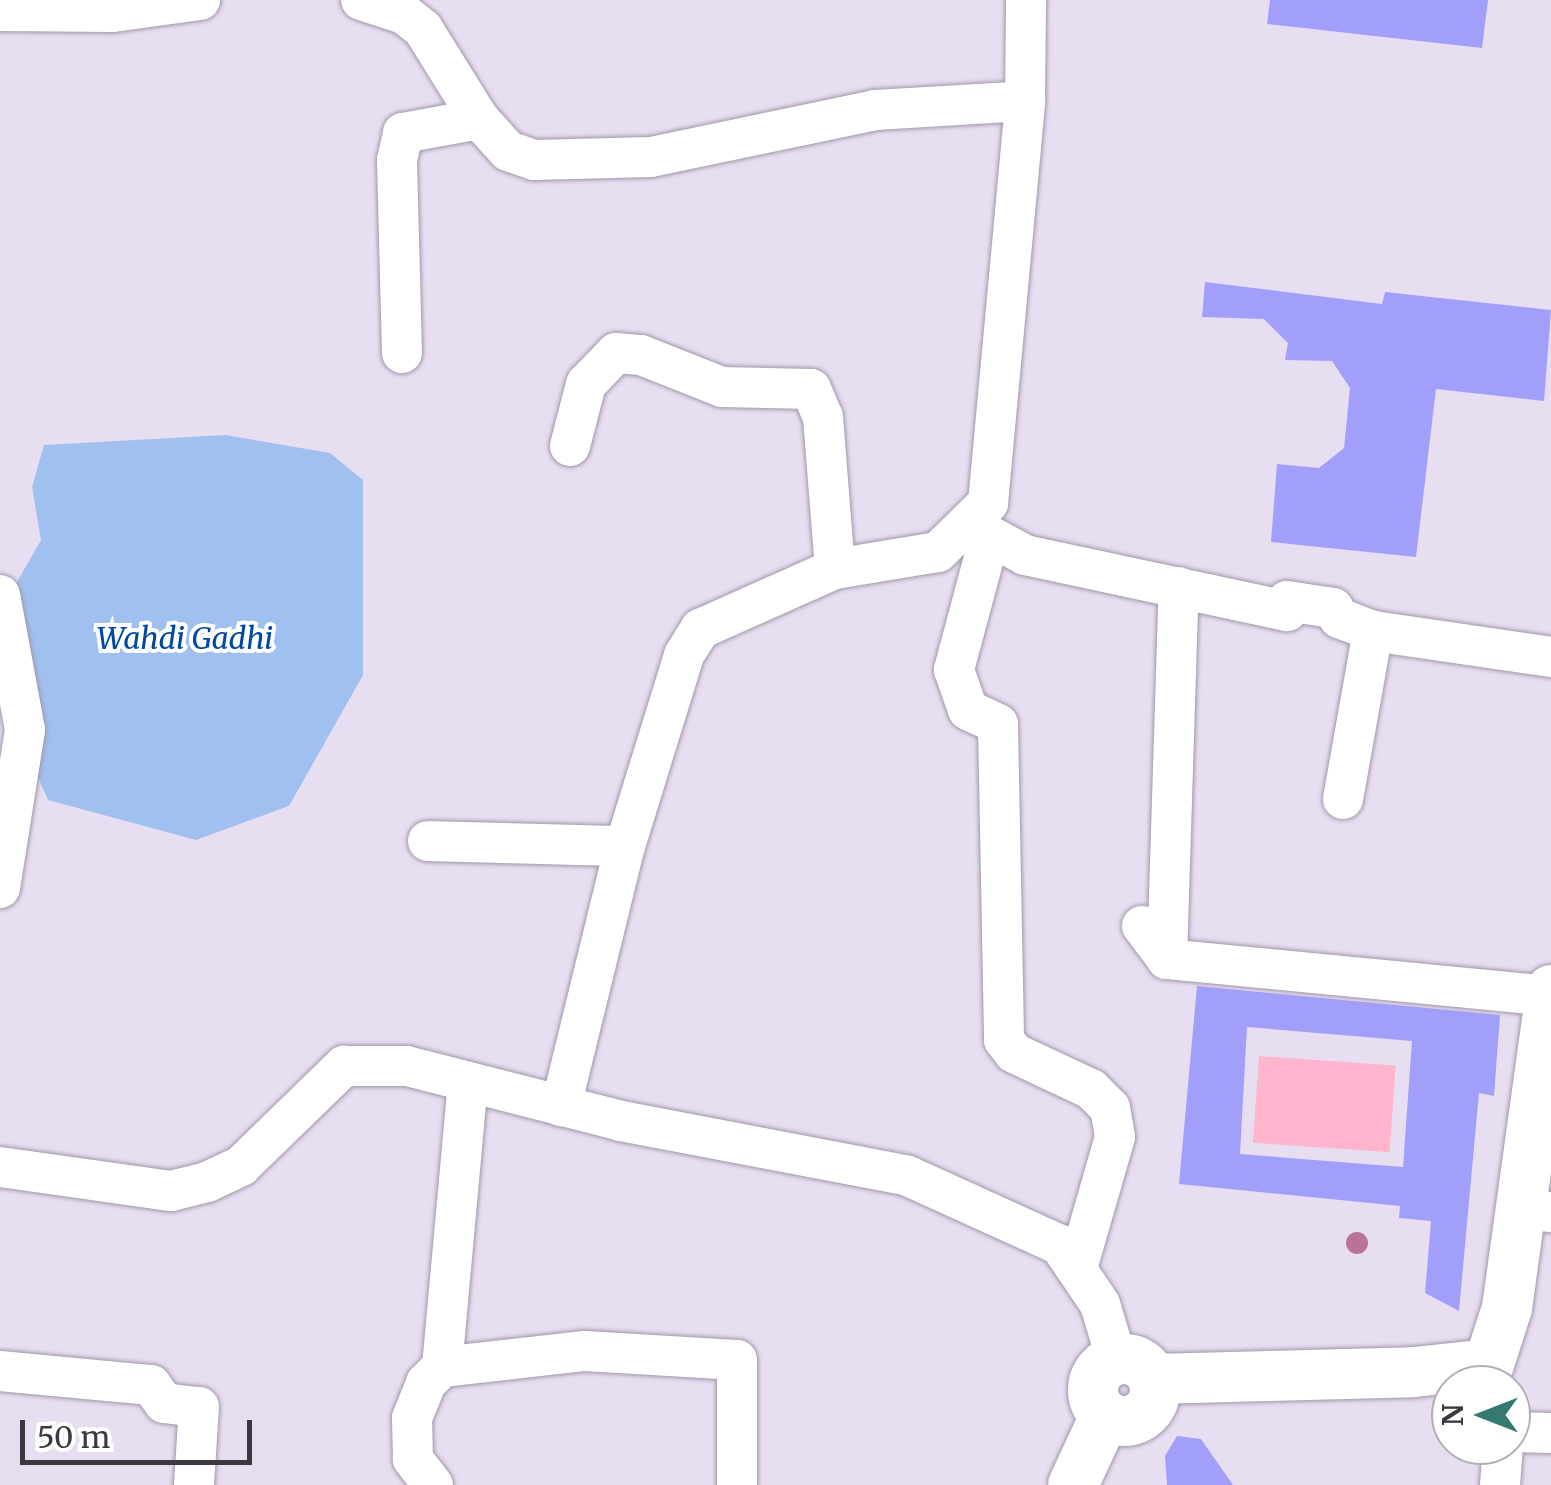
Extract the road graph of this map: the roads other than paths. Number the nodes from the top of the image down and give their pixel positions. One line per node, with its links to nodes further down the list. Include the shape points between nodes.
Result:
1 (200, 0): 4 (street, via 113,12)
2 (361, 0): 6 (street, via 404,14 423,29)
3 (1026, 0): 5 (street)
4 (0, 11)
5 (1025, 101): 6 (street, via 875,110 651,157 572,161 508,151); 9 (street, via 990,492)
6 (479, 119): 7 (street, via 417,127 403,133 399,144)
7 (402, 354)
8 (570, 446): 10 (street, via 586,384 616,353 641,355 722,387 811,390 823,416)
9 (980, 532): 10 (street, via 938,552); 11 (street, via 1025,555); 27 (street, via 954,670 968,710 998,724 1004,1040 1014,1053 1091,1089 1110,1108 1115,1137)
10 (835, 570): 18 (street, via 700,629 684,655)
11 (1180, 587): 13 (street, via 1288,610 1288,601 1332,608 1339,618); 21 (street)
12 (4, 614): 15 (street); 19 (street, via 25,730)
13 (1373, 631): 14 (street); 16 (street)
14 (1551, 657)
15 (0, 710)
16 (1344, 799)
17 (428, 841): 18 (street)
18 (625, 846): 24 (street)
19 (0, 888)
20 (1142, 926): 21 (street)
21 (1167, 959): 22 (street)
22 (1550, 993): 26 (main road)
23 (468, 1084): 24 (street); 25 (street, via 406,1066 344,1066 240,1166 171,1191); 29 (street)
24 (561, 1106): 27 (street, via 908,1176 1060,1245)
25 (0, 1168)
26 (1536, 1210): 28 (main road)
27 (1078, 1265): 30 (street)
28 (1493, 1365)
29 (442, 1366): 34 (street, via 426,1383 412,1418 413,1459); 35 (street, via 585,1351 733,1357 740,1378)
30 (1135, 1370): 32 (main road); 36 (main road, via 1148,1410 1135,1420 1105,1416)
31 (0, 1371): 33 (street, via 150,1385 164,1402 200,1407)
32 (1431, 1372)
33 (194, 1485)
34 (433, 1485)
35 (737, 1485)
36 (1073, 1485)

